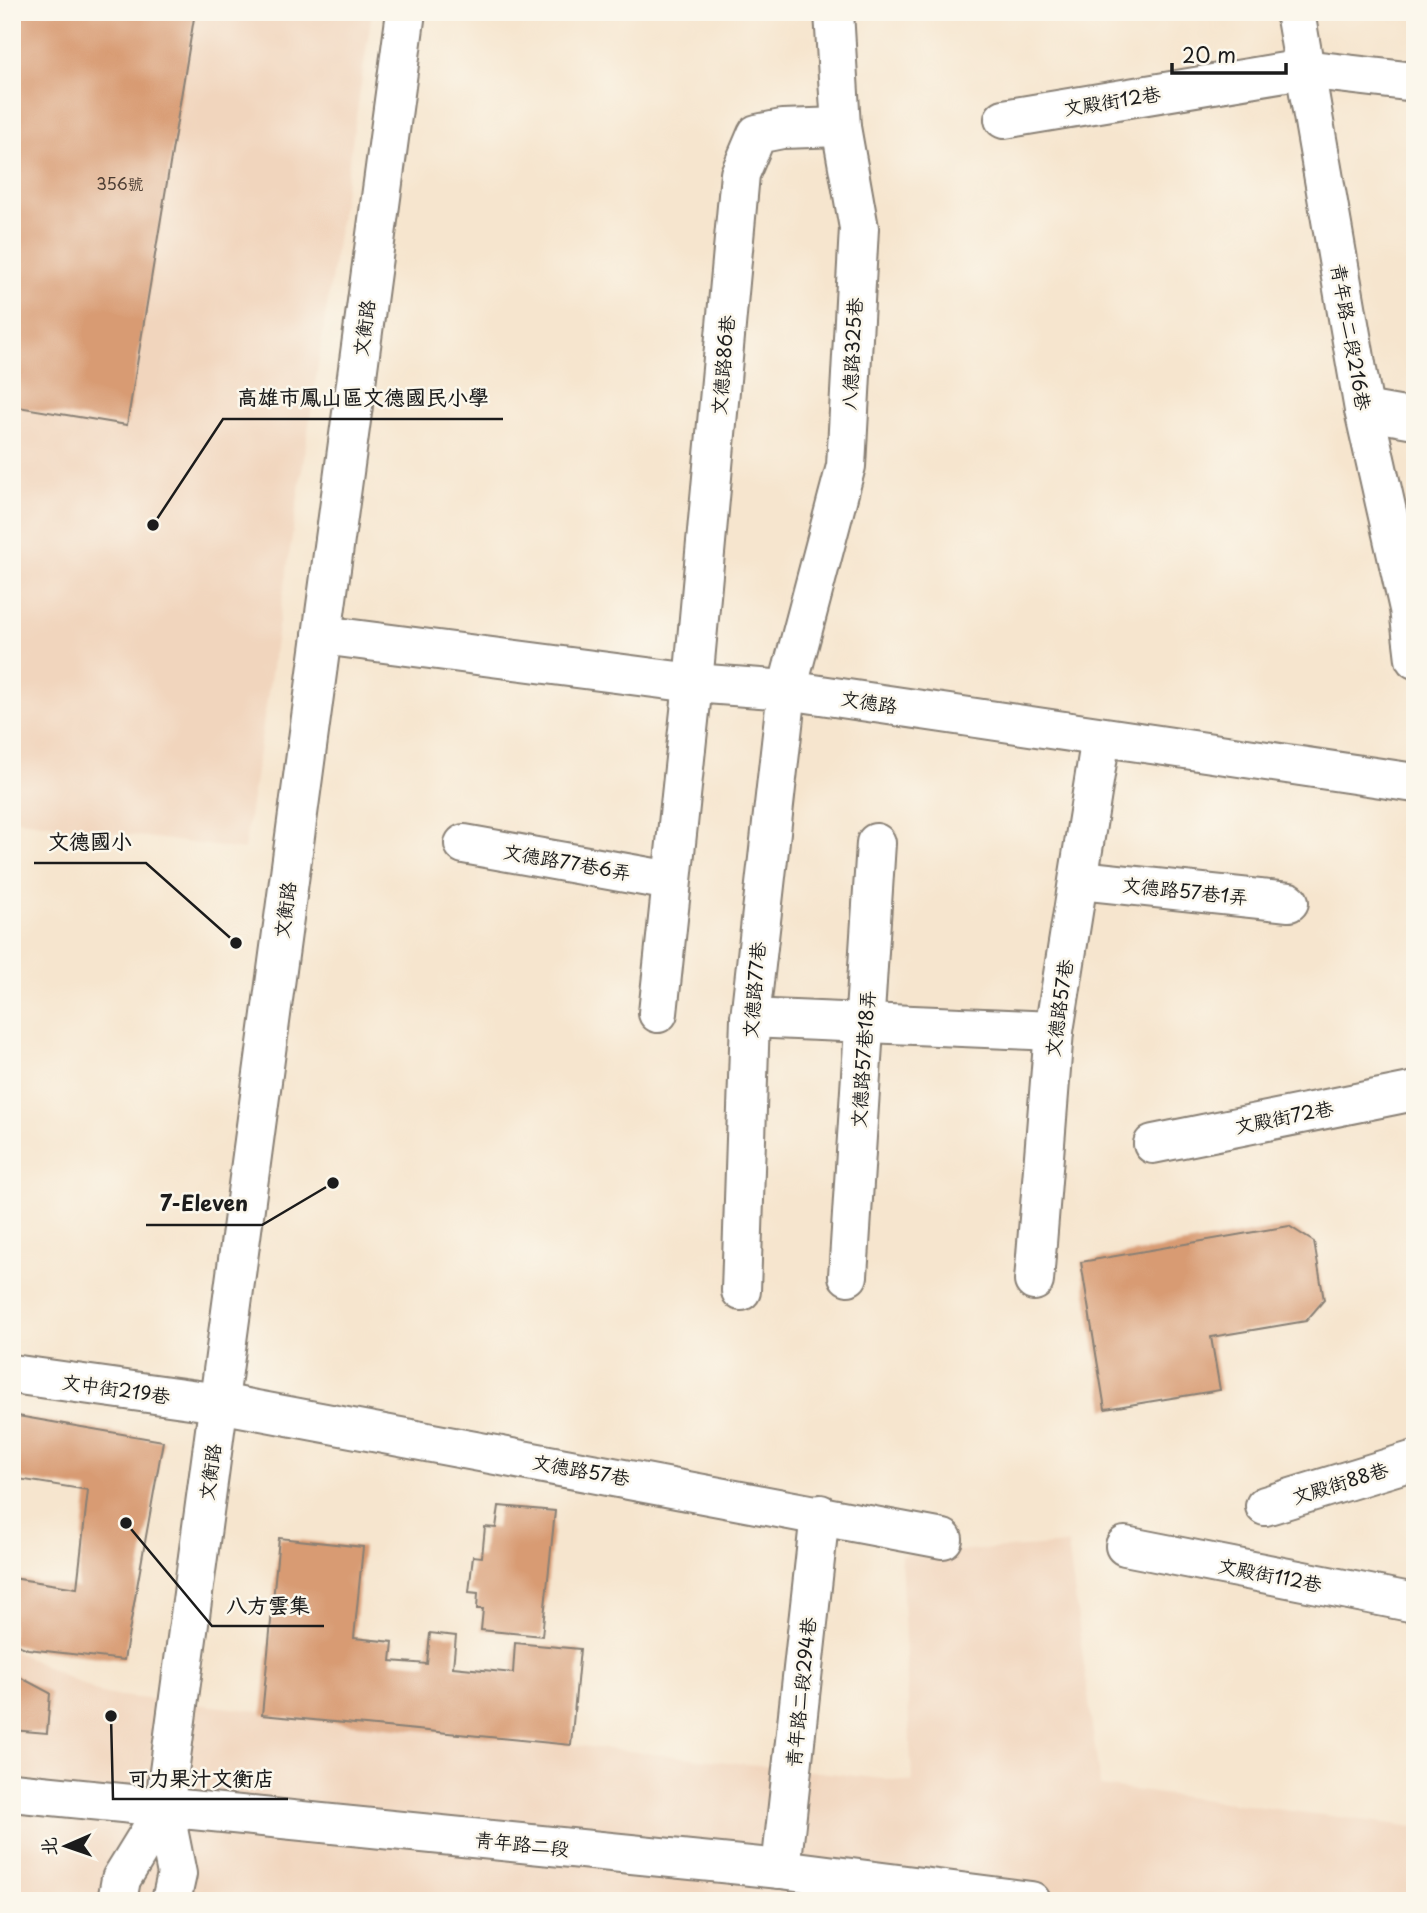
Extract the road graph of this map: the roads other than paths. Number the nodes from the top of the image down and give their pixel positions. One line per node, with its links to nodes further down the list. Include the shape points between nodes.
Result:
1 (407, 12): 10 (street, 文衡路)
2 (834, 12): 7 (street, 八德路325巷)
3 (1295, 12): 4 (street, 青年路二段216巷)
4 (1304, 69): 5 (street, 文殿街12巷); 6 (street, 文殿街12巷); 8 (street, 青年路二段216巷)
5 (1415, 82)
6 (1004, 119)
7 (841, 127): 12 (street, 文德路86巷, via 757,134 740,174); 13 (street, 八德路325巷, via 859,228 846,466)
8 (1364, 410): 9 (street); 11 (street, 青年路二段216巷, via 1409,608)
9 (1415, 419)
10 (322, 635): 12 (street, 文德路); 31 (street, 文衡路)
11 (1415, 659)
12 (693, 683): 13 (street, 文德路); 19 (street)
13 (787, 690): 14 (street, 文德路); 22 (street, 文德路77巷)
14 (1101, 737): 15 (street, 文德路); 18 (street, 文德路57巷)
15 (1415, 783)
16 (876, 843): 23 (street, 文德路57巷18弄)
17 (464, 844): 19 (street, 文德路77巷6弄)
18 (1080, 880): 20 (street, 文德路57巷1弄); 24 (street, 文德路57巷)
19 (671, 881): 21 (street)
20 (1289, 902)
21 (658, 1013)
22 (750, 1018): 23 (street); 29 (street, 文德路77巷)
23 (865, 1024): 24 (street); 27 (street, 文德路57巷18弄)
24 (1054, 1031): 28 (street, 文德路57巷)
25 (1415, 1091): 26 (street, 文殿街72巷)
26 (1153, 1144)
27 (848, 1276)
28 (1034, 1281)
29 (741, 1291)
30 (12, 1374): 31 (street, 文中街219巷)
31 (219, 1403): 34 (street, 文德路57巷); 39 (street, 文衡路)
32 (1415, 1460): 33 (street, 文殿街88巷)
33 (1265, 1506)
34 (820, 1514): 35 (street, 文德路57巷); 40 (street, 青年路二段294巷)
35 (943, 1539)
36 (1125, 1546): 37 (street, 文殿街112巷)
37 (1415, 1603)
38 (12, 1792): 39 (street, 青年路二段)
39 (164, 1809): 40 (street, 青年路二段); 41 (street, 文衡路, via 121,1879); 42 (street, 文衡路, via 177,1874)
40 (781, 1869): 43 (street, 青年路二段)
41 (117, 1901)
42 (171, 1901)
43 (1031, 1901)

